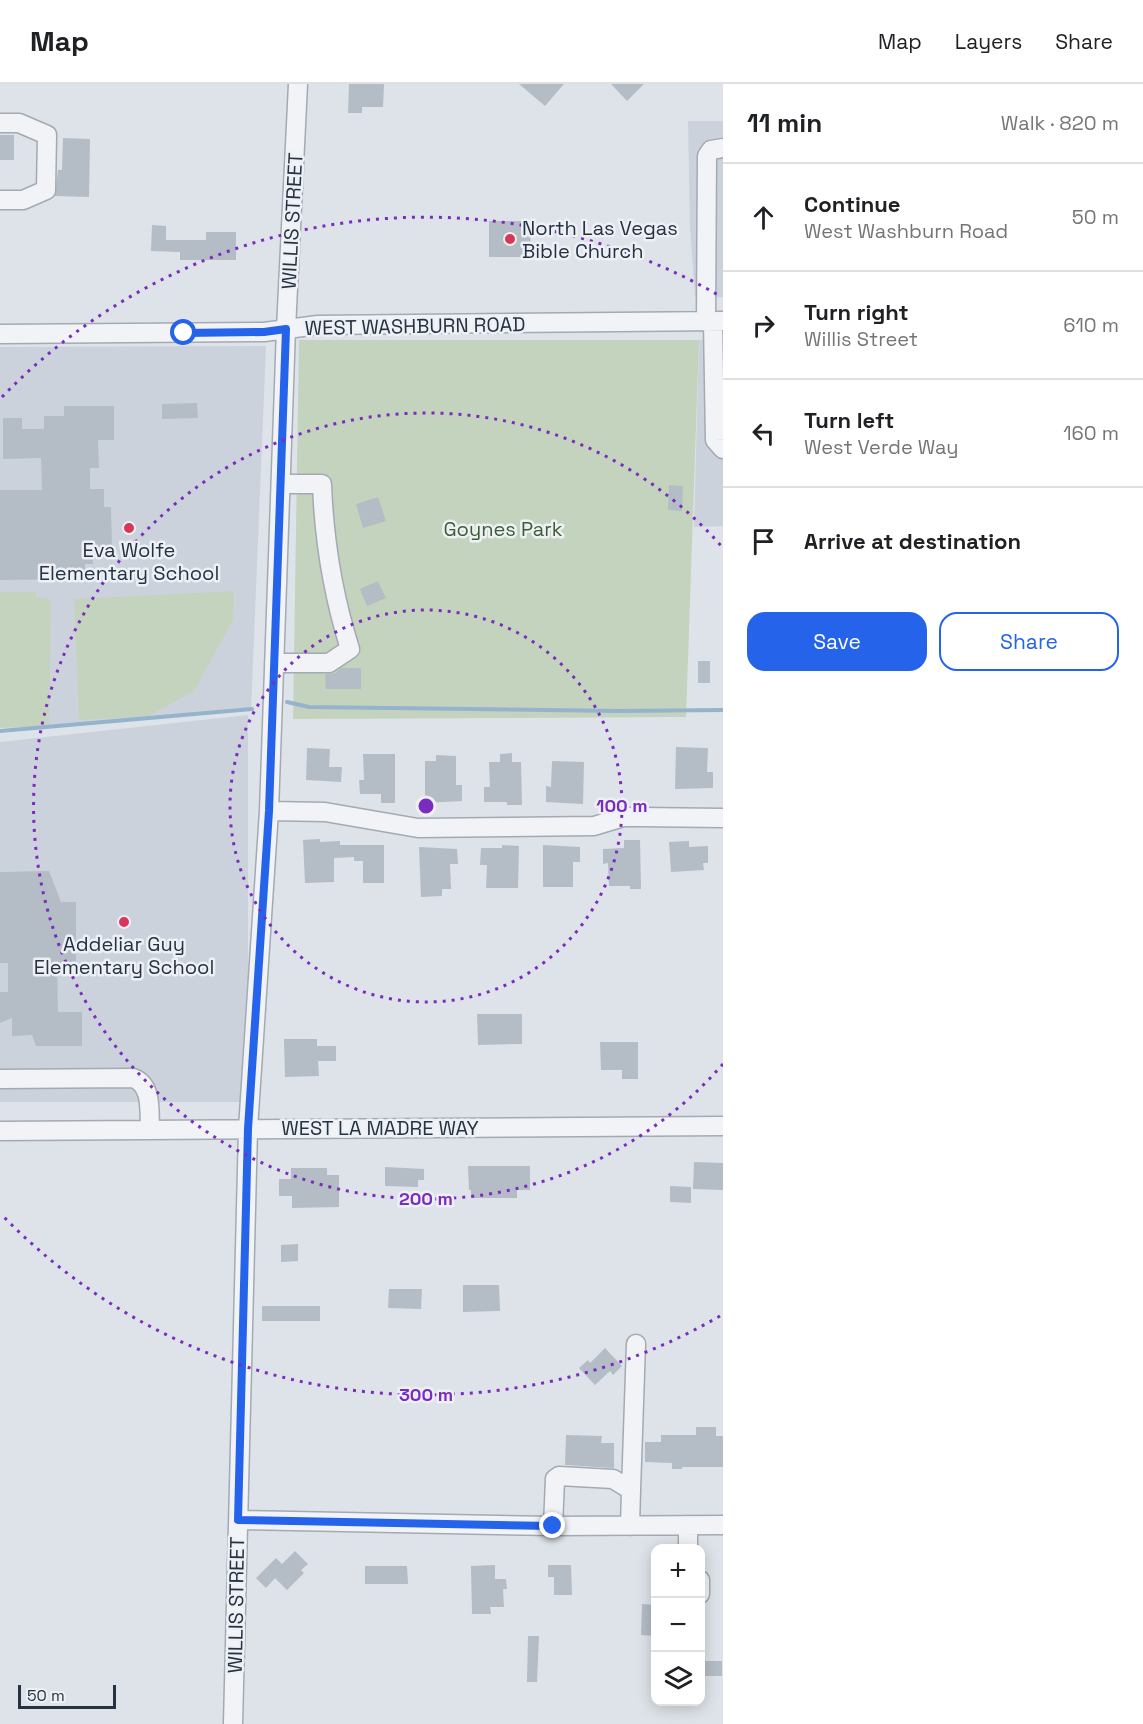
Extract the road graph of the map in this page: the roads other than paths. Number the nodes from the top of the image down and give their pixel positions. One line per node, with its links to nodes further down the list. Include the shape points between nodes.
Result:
1 (298, 84): 7 (street, WILLIS STREET)
2 (0, 123): 5 (street, via 20,123 47,135 46,190 23,200)
3 (723, 148): 4 (street, via 711,150 707,156)
4 (715, 188): 6 (street)
5 (0, 200)
6 (714, 322): 7 (street, WEST WASHBURN ROAD, via 318,325); 9 (street, via 715,440)
7 (286, 329): 8 (street, WEST WASHBURN ROAD); 10 (street, WILLIS STREET)
8 (0, 334)
9 (723, 449)
10 (281, 484): 11 (street, WILLIS STREET); 11 (street, via 322,484 329,567 350,649 329,663)
11 (274, 663): 12 (street, WILLIS STREET)
12 (269, 811): 13 (street, via 325,812 418,828 594,826 639,817); 16 (street, WILLIS STREET)
13 (723, 818)
14 (0, 1079): 17 (street, via 133,1078 148,1091)
15 (723, 1126): 16 (street, WEST LA MADRE WAY)
16 (248, 1129): 17 (street, WEST LA MADRE WAY); 21 (street, WILLIS STREET)
17 (150, 1130): 18 (street, WEST LA MADRE WAY)
18 (0, 1131)
19 (636, 1344): 20 (street)
20 (632, 1490): 24 (street, via 613,1479 559,1476 555,1479); 25 (street)
21 (238, 1520): 24 (street); 27 (street, WILLIS STREET)
22 (688, 1525): 23 (street); 25 (street); 26 (street)
23 (723, 1525)
24 (553, 1526): 25 (street)
25 (630, 1526)
26 (688, 1544)
27 (233, 1724)

